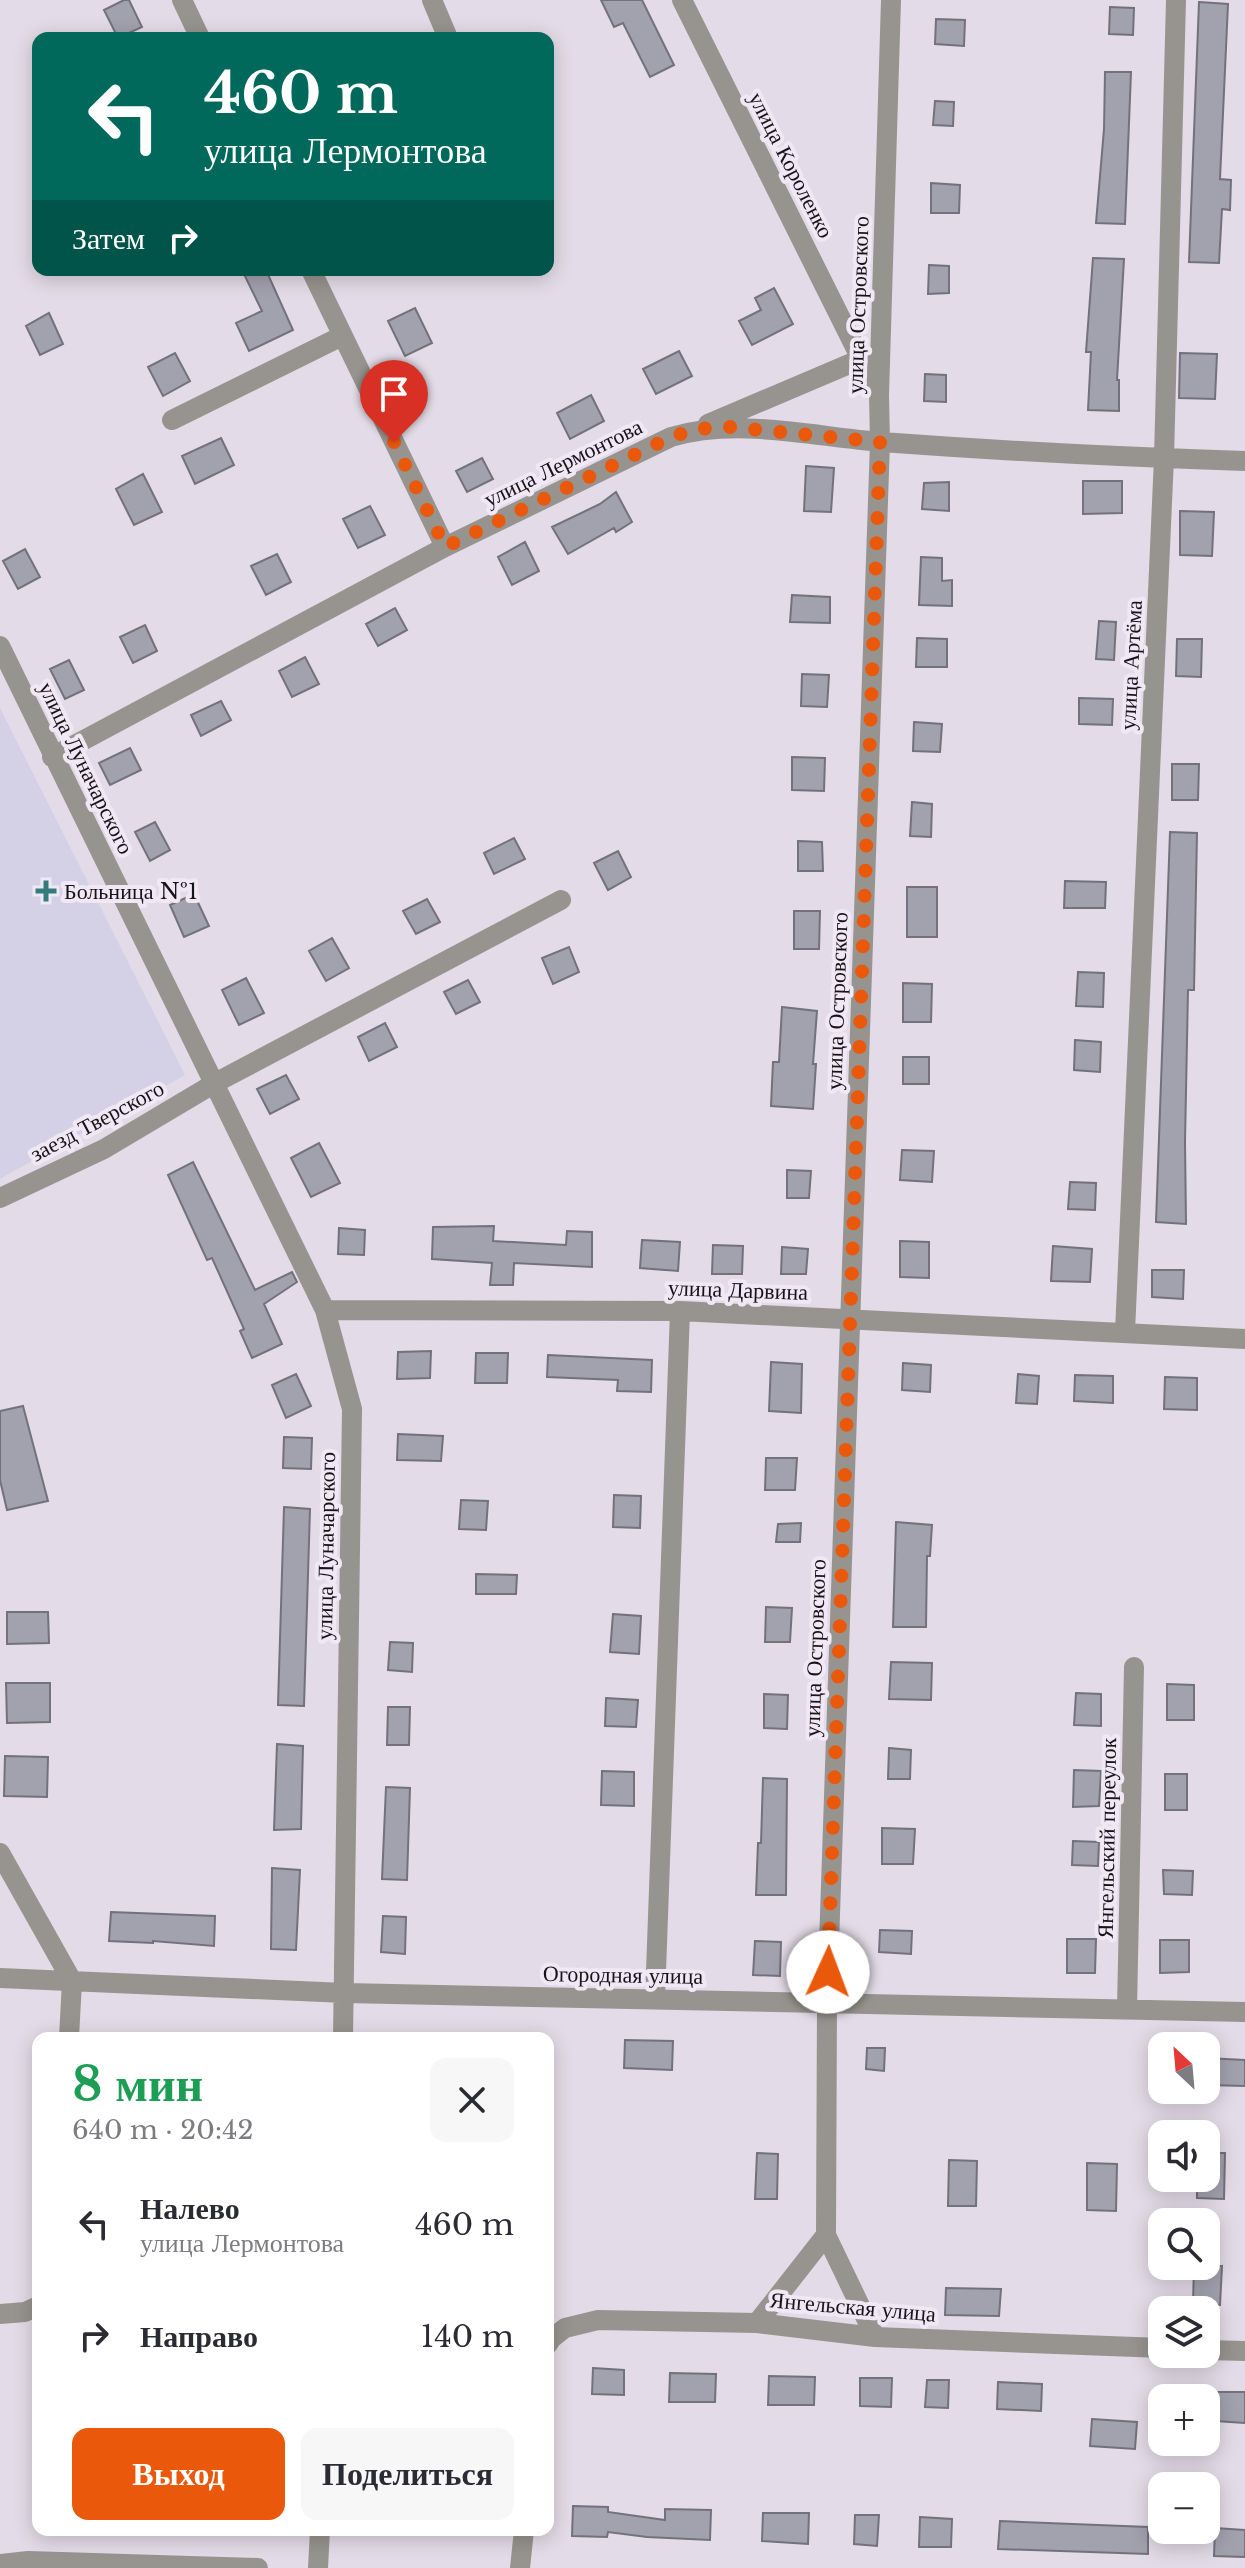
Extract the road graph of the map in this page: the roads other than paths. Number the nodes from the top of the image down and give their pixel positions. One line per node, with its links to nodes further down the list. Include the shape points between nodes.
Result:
1 (182, 0): 6 (street)
2 (432, 0): 7 (street)
3 (682, 0): 10 (street, улица Короленко)
4 (891, 0): 11 (street, улица Островского)
5 (1176, 0): 15 (street, улица Артёма)
6 (197, 32)
7 (445, 32)
8 (314, 276): 9 (street)
9 (342, 336): 12 (street); 17 (street)
10 (861, 359): 11 (street, улица Короленко); 13 (street)
11 (879, 395): 14 (street, улица Островского)
12 (172, 420)
13 (697, 429): 14 (street, улица Лермонтова, via 730,427); 17 (street, улица Лермонтова)
14 (880, 442): 15 (street, улица Лермонтова); 25 (street, улица Островского)
15 (1164, 458): 16 (street, улица Лермонтова); 26 (street, улица Артёма)
16 (1245, 461)
17 (445, 547): 19 (street, улица Лермонтова)
18 (0, 646): 19 (street, улица Луначарского)
19 (52, 757): 21 (street, улица Луначарского)
20 (561, 900): 21 (street)
21 (215, 1083): 22 (street, заезд Тверского, via 104,1149); 23 (street, улица Луначарского)
22 (0, 1198)
23 (325, 1310): 24 (street, улица Дарвина); 32 (street, улица Луначарского, via 352,1409)
24 (680, 1311): 25 (street, улица Дарвина); 33 (street)
25 (849, 1319): 26 (street, улица Дарвина); 34 (street, улица Островского)
26 (1125, 1332): 27 (street, улица Дарвина)
27 (1245, 1339)
28 (1134, 1667): 35 (street, Янгельский переулок)
29 (0, 1853): 31 (street)
30 (0, 1978): 31 (street, Огородная улица)
31 (72, 1981): 32 (street, Огородная улица); 37 (street)
32 (345, 1993): 33 (street, Огородная улица); 38 (street, улица Луначарского)
33 (655, 1999): 34 (street, Огородная улица)
34 (827, 2003): 35 (street, Огородная улица); 39 (street, улица Островского)
35 (1127, 2009): 36 (street, Огородная улица)
36 (1245, 2012)
37 (69, 2032)
38 (343, 2032)
39 (826, 2235): 42 (street); 44 (street)
40 (32, 2309): 41 (street)
41 (0, 2314)
42 (757, 2323): 43 (street, Янгельская улица, via 598,2320 565,2328); 44 (street, Янгельская улица)
43 (554, 2337)
44 (875, 2337): 45 (street, Янгельская улица)
45 (1148, 2347)
46 (1220, 2350): 47 (street)
47 (1245, 2351)
48 (320, 2536): 52 (street)
49 (523, 2536): 53 (street)
50 (0, 2564): 51 (street)
51 (258, 2568)
52 (318, 2568)
53 (520, 2568)

